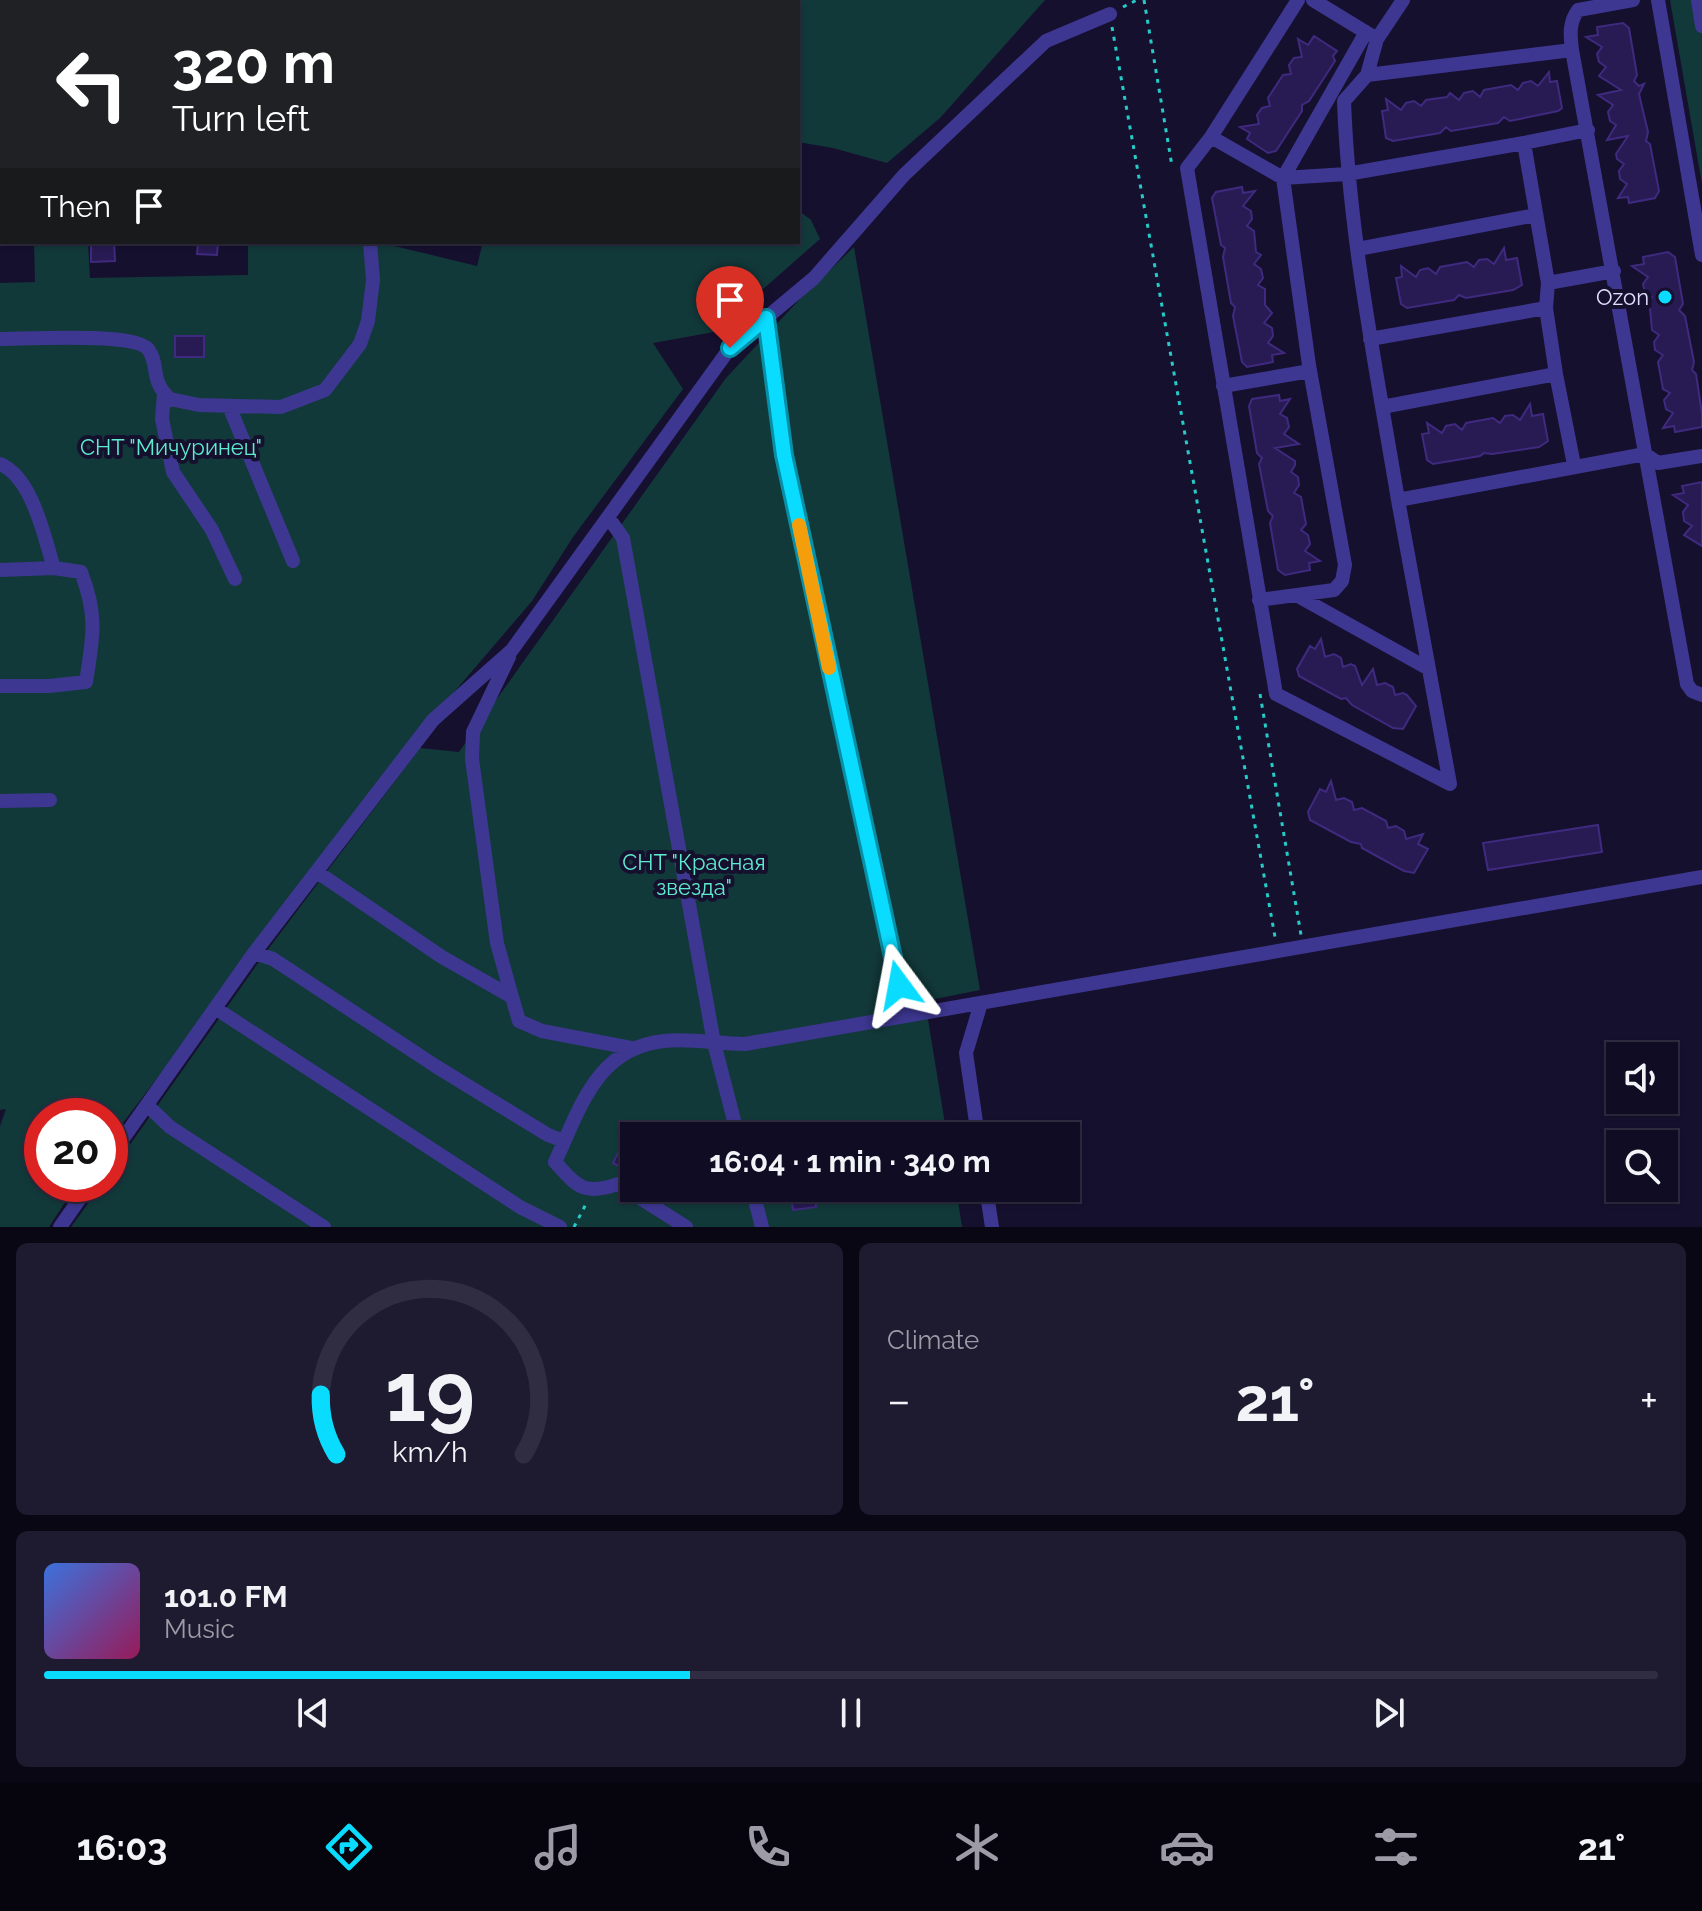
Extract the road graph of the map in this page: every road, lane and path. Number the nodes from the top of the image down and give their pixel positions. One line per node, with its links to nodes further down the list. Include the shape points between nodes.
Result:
1 (1137, 0): 9 (path)
2 (1298, 0): 15 (street)
3 (1313, 0): 11 (street)
4 (1403, 0): 11 (street)
5 (1633, 0): 8 (street)
6 (1658, 0): 22 (street)
7 (1698, 0): 10 (street)
8 (1575, 5): 12 (street)
9 (1110, 14): 26 (street, via 1046,41 904,175 814,278); 55 (path)
10 (1702, 26)
11 (1372, 36): 13 (street); 18 (street)
12 (1572, 50): 13 (street); 14 (street)
13 (1367, 75): 17 (street, via 1344,101)
14 (1588, 130): 16 (street); 23 (street)
15 (1211, 137): 18 (street); 31 (street, via 1187,168)
16 (1524, 143): 17 (street); 19 (street)
17 (1347, 174): 18 (street); 21 (street)
18 (1283, 178): 29 (street)
19 (1536, 215): 21 (street); 24 (street)
20 (370, 244): 33 (street, via 368,321 360,344 325,390 281,407)
21 (1358, 249): 28 (street)
22 (1702, 255)
23 (1614, 271): 24 (street); 35 (street)
24 (1548, 283): 25 (street)
25 (1546, 308): 28 (street); 30 (street)
26 (766, 318): 40 (street, via 730,348); 60 (street, via 784,455)
27 (0, 339): 32 (street, via 137,341 154,362 155,379)
28 (1370, 339): 34 (street)
29 (1310, 371): 31 (street); 45 (street, via 1345,565 1334,590)
30 (1556, 374): 34 (street); 38 (street)
31 (1223, 386): 46 (street)
32 (164, 394): 33 (street, via 186,403); 44 (street, via 162,419 173,472 212,530)
33 (229, 406): 41 (street)
34 (1382, 407): 39 (street)
35 (1645, 454): 36 (street, via 1658,463); 38 (street); 50 (street, via 1687,684)
36 (1702, 456)
37 (0, 464): 42 (street, via 30,496)
38 (1574, 465): 39 (street)
39 (1398, 500): 48 (street)
40 (608, 517): 47 (street); 61 (street, via 623,538)
41 (293, 561)
42 (54, 568): 43 (street); 49 (street, via 81,572 92,600 94,631 86,682)
43 (0, 570)
44 (235, 579)
45 (1296, 595): 46 (street); 48 (street)
46 (1259, 600): 48 (street, via 1276,694 1450,784)
47 (512, 650): 53 (street, via 433,720); 57 (street, via 473,732 472,759 497,943)
48 (1429, 669)
49 (0, 686)
50 (1702, 695)
51 (50, 800): 52 (street)
52 (0, 801)
53 (317, 872): 56 (street); 57 (street, via 442,957)
54 (1702, 877): 55 (street)
55 (1278, 952): 58 (street)
56 (254, 953): 59 (street); 67 (street, via 273,959 437,1067)
57 (512, 997): 62 (street, via 519,1021 542,1031)
58 (981, 1003): 60 (street); 65 (street, via 966,1053)
59 (215, 1008): 63 (street); 74 (street, via 520,1207)
60 (905, 1014): 61 (street, via 745,1044)
61 (714, 1043): 62 (street, via 664,1041); 64 (street)
62 (631, 1048): 67 (street, via 610,1062 589,1089)
63 (148, 1106): 66 (street); 73 (street, via 170,1127)
64 (734, 1122)
65 (976, 1122)
66 (128, 1133)
67 (564, 1141): 68 (street, via 555,1162 579,1187)
68 (599, 1191): 75 (path); 76 (street, via 618,1184)
69 (79, 1202): 72 (street)
70 (756, 1202): 77 (street)
71 (988, 1202): 78 (street)
72 (66, 1225)
73 (324, 1227)
74 (560, 1227)
75 (574, 1227)
76 (686, 1227)
77 (762, 1227)
78 (992, 1227)

